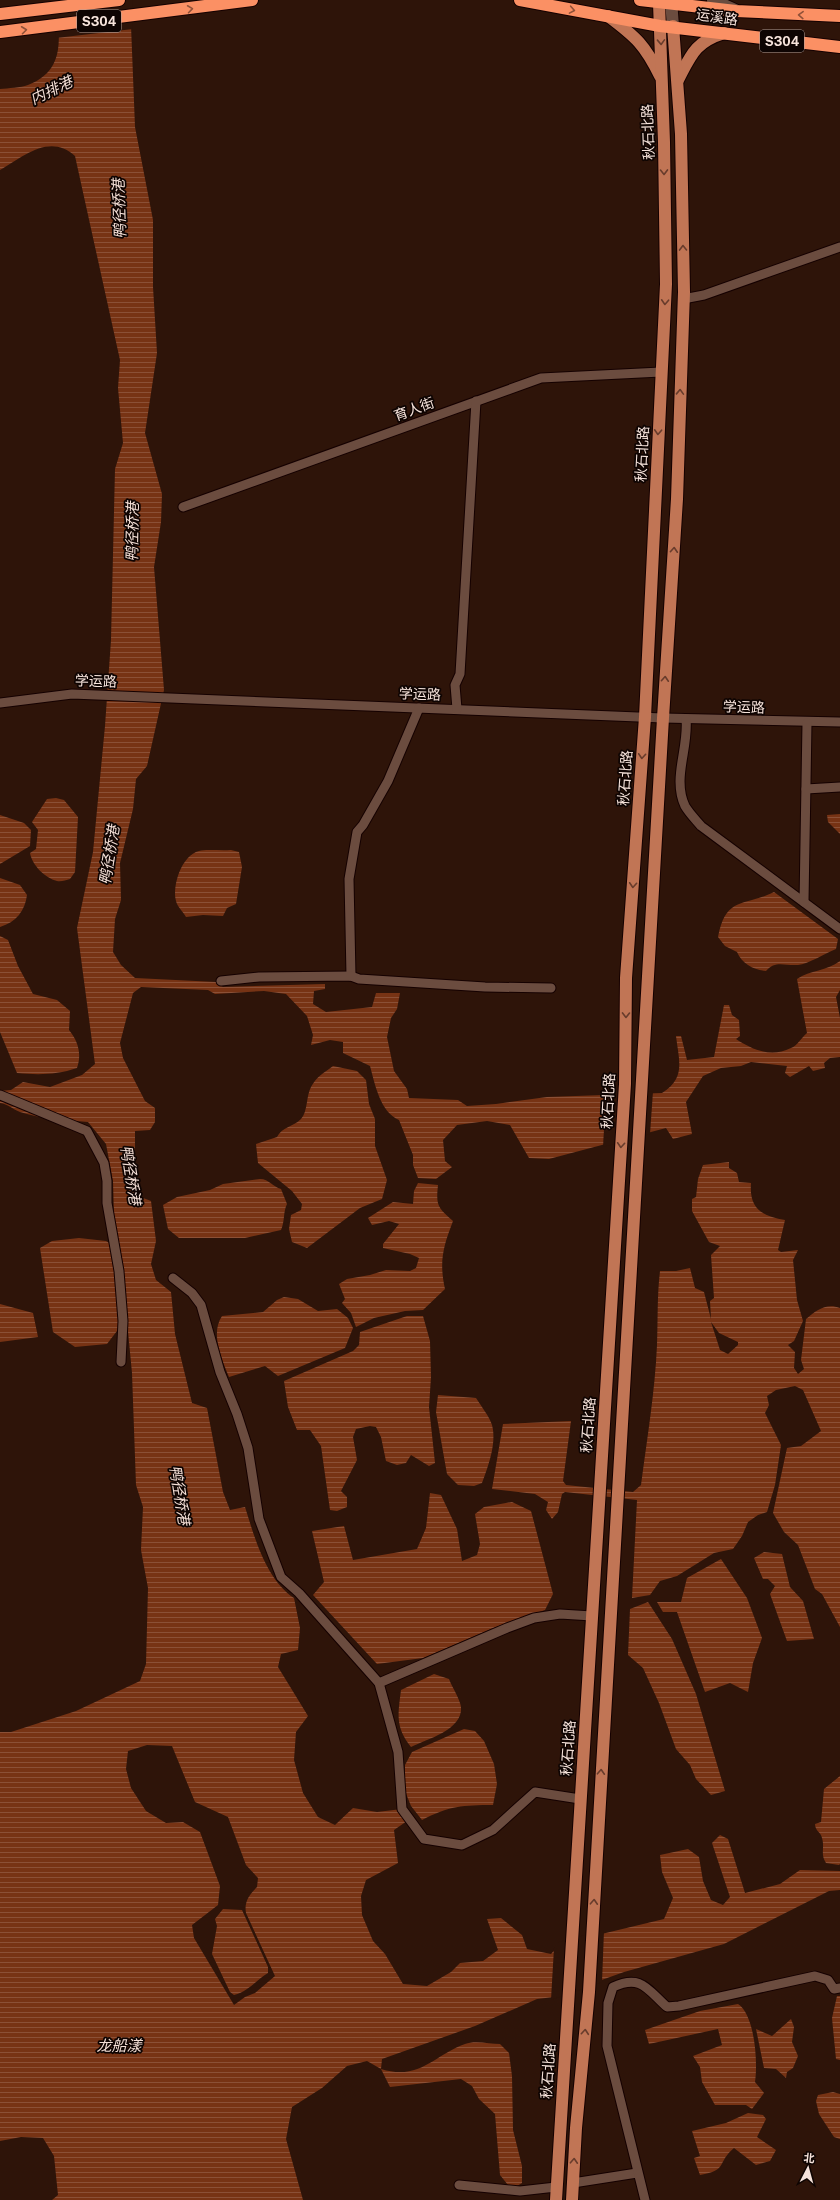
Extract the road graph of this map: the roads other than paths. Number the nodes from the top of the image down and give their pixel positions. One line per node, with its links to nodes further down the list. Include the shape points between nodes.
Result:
1 (119, 0): 9 (highway, S304)
2 (252, 0): 14 (highway, S304, one-way to 2)
3 (520, 0): 10 (highway, 运溪路 / S304, one-way to 10)
4 (640, 0): 6 (highway, 运溪路 / S304)
5 (714, 0): 8 (street)
6 (659, 2): 7 (highway, 运溪路 / S304); 12 (main road, 秋石北路)
7 (672, 2): 8 (highway, 运溪路 / S304); 13 (street)
8 (736, 11): 11 (highway, 运溪路 / S304, one-way to 8)
9 (0, 14)
10 (608, 16): 12 (highway, 运溪路 / S304); 17 (main road, via 632,33 648,51)
11 (840, 16)
12 (660, 26): 13 (highway, 运溪路 / S304); 17 (main road, 秋石北路, one-way to 17)
13 (673, 26): 15 (highway, 运溪路 / S304); 18 (main road)
14 (0, 32)
15 (724, 33): 16 (highway, 运溪路 / S304); 18 (main road, via 707,38 691,54)
16 (840, 47)
17 (662, 80): 21 (main road, 秋石北路, one-way to 21, via 666,284)
18 (677, 81): 20 (main road, one-way to 18, via 681,134)
19 (840, 247): 20 (street, via 704,295)
20 (683, 299): 28 (main road, one-way to 20, via 677,499)
21 (661, 372): 22 (street, 育人街, via 541,378); 27 (main road, 秋石北路, one-way to 27)
22 (476, 401): 23 (street, 育人街); 26 (street, via 460,674 455,685)
23 (183, 507)
24 (0, 703): 25 (street, 学运路, via 72,694)
25 (419, 708): 26 (street, 学运路); 36 (street, via 388,781 357,832 349,879)
26 (457, 709): 27 (street, 学运路)
27 (645, 717): 28 (street, 学运路); 42 (main road, 秋石北路, one-way to 42, via 626,978 624,1084)
28 (663, 718): 29 (street, 学运路); 47 (main road, one-way to 28, via 590,1984)
29 (686, 719): 31 (street, 学运路); 34 (street, via 685,747 679,774 685,805 701,826)
30 (840, 722): 31 (street, 学运路)
31 (807, 723): 33 (street)
32 (840, 787): 33 (street)
33 (806, 790): 34 (street)
34 (804, 902): 35 (street)
35 (840, 929)
36 (351, 976): 37 (street, via 259,977); 38 (street, via 359,979 485,987)
37 (221, 981)
38 (551, 988)
39 (0, 1095): 41 (street, via 87,1132 104,1163 107,1203 119,1271 123,1321)
40 (173, 1278): 43 (street, via 192,1293 201,1305 220,1372 248,1448 259,1519 281,1577)
41 (121, 1362)
42 (592, 1616): 43 (street, via 560,1614 534,1618); 44 (main road, 秋石北路)
43 (379, 1683): 44 (street, via 398,1752 402,1809 424,1839 462,1845 493,1830 535,1792)
44 (580, 1799): 49 (main road, 秋石北路)
45 (840, 1988): 46 (street, via 834,1989 828,1980 815,1976 667,2007 638,1982 627,1981 613,1987 608,2003 607,2046)
46 (637, 2173): 47 (street); 52 (street)
47 (573, 2183): 51 (main road)
48 (459, 2185): 49 (street, via 520,2192)
49 (556, 2187): 50 (main road, 秋石北路)
50 (556, 2200)
51 (572, 2200)
52 (645, 2200)

